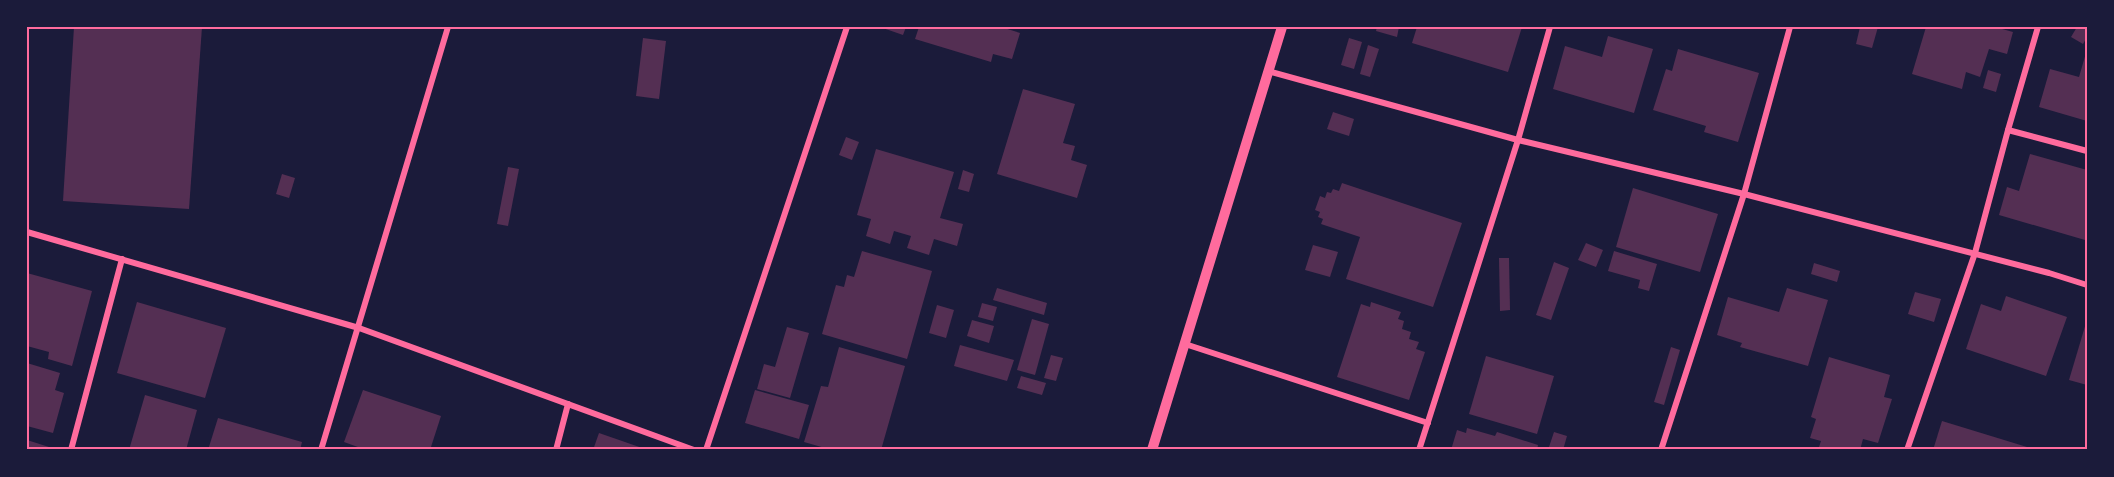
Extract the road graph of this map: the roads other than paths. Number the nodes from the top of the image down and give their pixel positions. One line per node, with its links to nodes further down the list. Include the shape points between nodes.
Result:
1 (448, 27): 16 (street)
2 (848, 27): 24 (street)
3 (1282, 27): 7 (street)
4 (1550, 27): 9 (street)
5 (1790, 27): 11 (street)
6 (2038, 27): 8 (street)
7 (1268, 71): 9 (street); 17 (street)
8 (2008, 130): 10 (street); 13 (street)
9 (1518, 140): 11 (street); 19 (street)
10 (2087, 151)
11 (1744, 194): 13 (street); 27 (street)
12 (27, 232): 14 (street)
13 (1975, 253): 15 (street); 28 (street)
14 (122, 259): 16 (street); 20 (street)
15 (2087, 285)
16 (358, 328): 18 (street); 21 (street)
17 (1185, 344): 19 (street); 25 (street)
18 (568, 404): 22 (street); 23 (street)
19 (1428, 423): 26 (street)
20 (71, 450)
21 (321, 450)
22 (556, 450)
23 (694, 450)
24 (706, 450)
25 (1152, 450)
26 (1419, 450)
27 (1661, 450)
28 (1907, 450)

